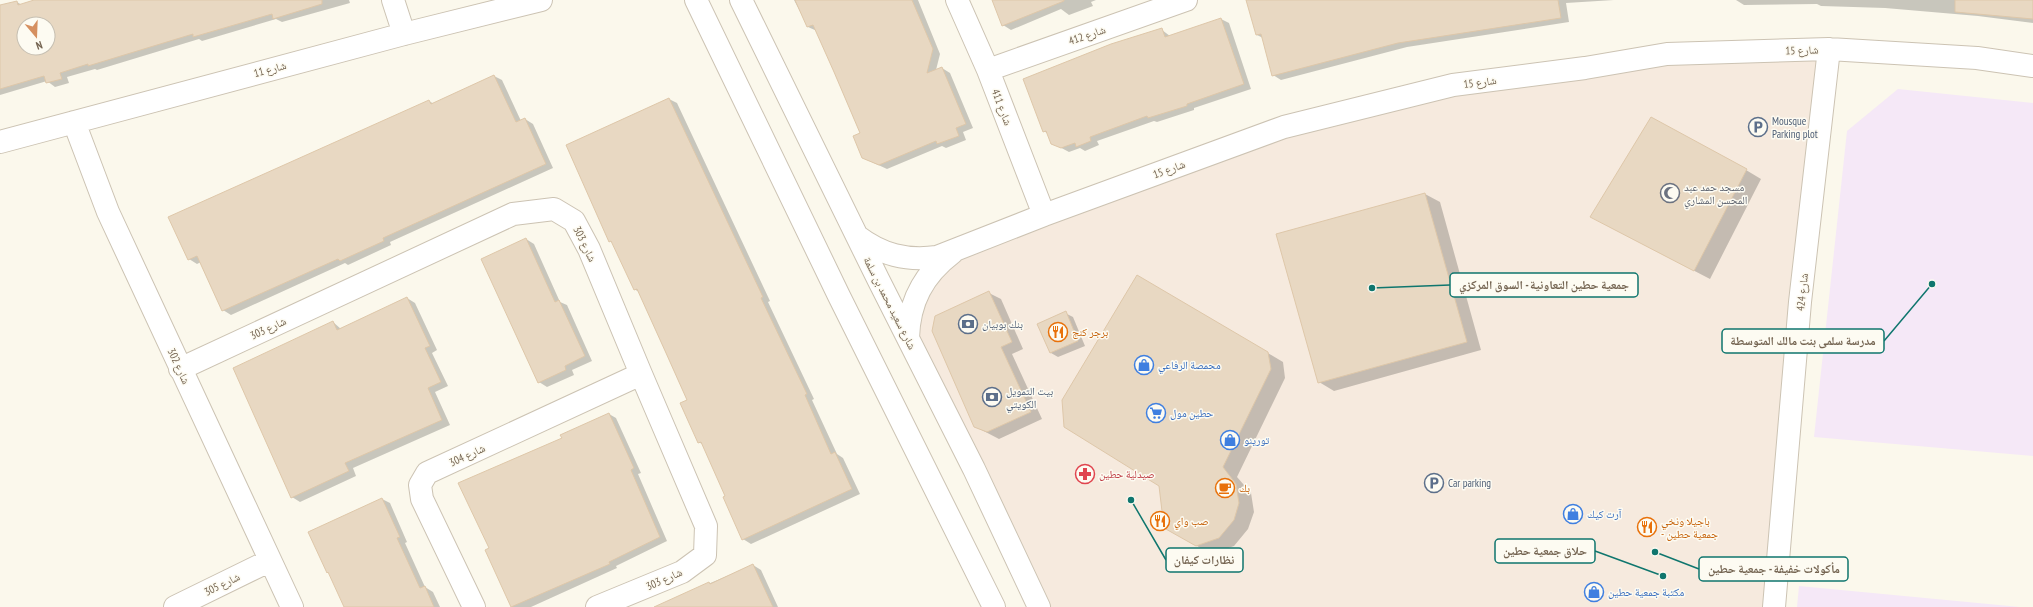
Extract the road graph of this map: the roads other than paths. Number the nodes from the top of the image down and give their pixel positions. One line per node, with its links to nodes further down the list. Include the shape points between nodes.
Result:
1 (393, 0): 9 (street)
2 (541, 0): 9 (street, شارع 11)
3 (680, 0): 8 (street)
4 (696, 0): 8 (street)
5 (741, 0): 16 (street, شارع سعيد محمد بن سلمة)
6 (957, 0): 12 (street, شارع 411)
7 (1186, 0): 12 (street, شارع 412)
8 (707, 23): 26 (street)
9 (404, 34): 13 (street, شارع 11)
10 (1829, 49): 11 (street, شارع 15, via 1977,58); 15 (street, شارع 15, via 1667,54 1453,85 1284,127); 28 (street, شارع 424, via 1800,302)
11 (2033, 66)
12 (988, 70): 15 (street, شارع 411)
13 (74, 122): 14 (street, شارع 11); 19 (street, شارع 302, via 108,212)
14 (0, 142)
15 (1044, 215): 17 (street, شارع 15)
16 (857, 236): 17 (street, شارع 15, via 886,254 903,258 925,259); 18 (street, شارع سعيد محمد بن سلمة)
17 (953, 252): 18 (street, شارع 15, via 922,283 911,310)
18 (908, 338): 27 (street, شارع سعيد محمد بن سلمة)
19 (180, 369): 20 (street, شارع 303, via 513,214 554,209 574,221 589,249); 21 (street, شارع 302)
20 (641, 374): 24 (street, شارع 304, via 427,473 420,485 422,499); 25 (street, شارع 303, via 706,526 705,555 682,572)
21 (269, 561): 22 (street, شارع 305); 23 (street, شارع 302)
22 (175, 607)
23 (292, 607)
24 (474, 607)
25 (596, 607)
26 (994, 607)
27 (1039, 607)
28 (1774, 607)

